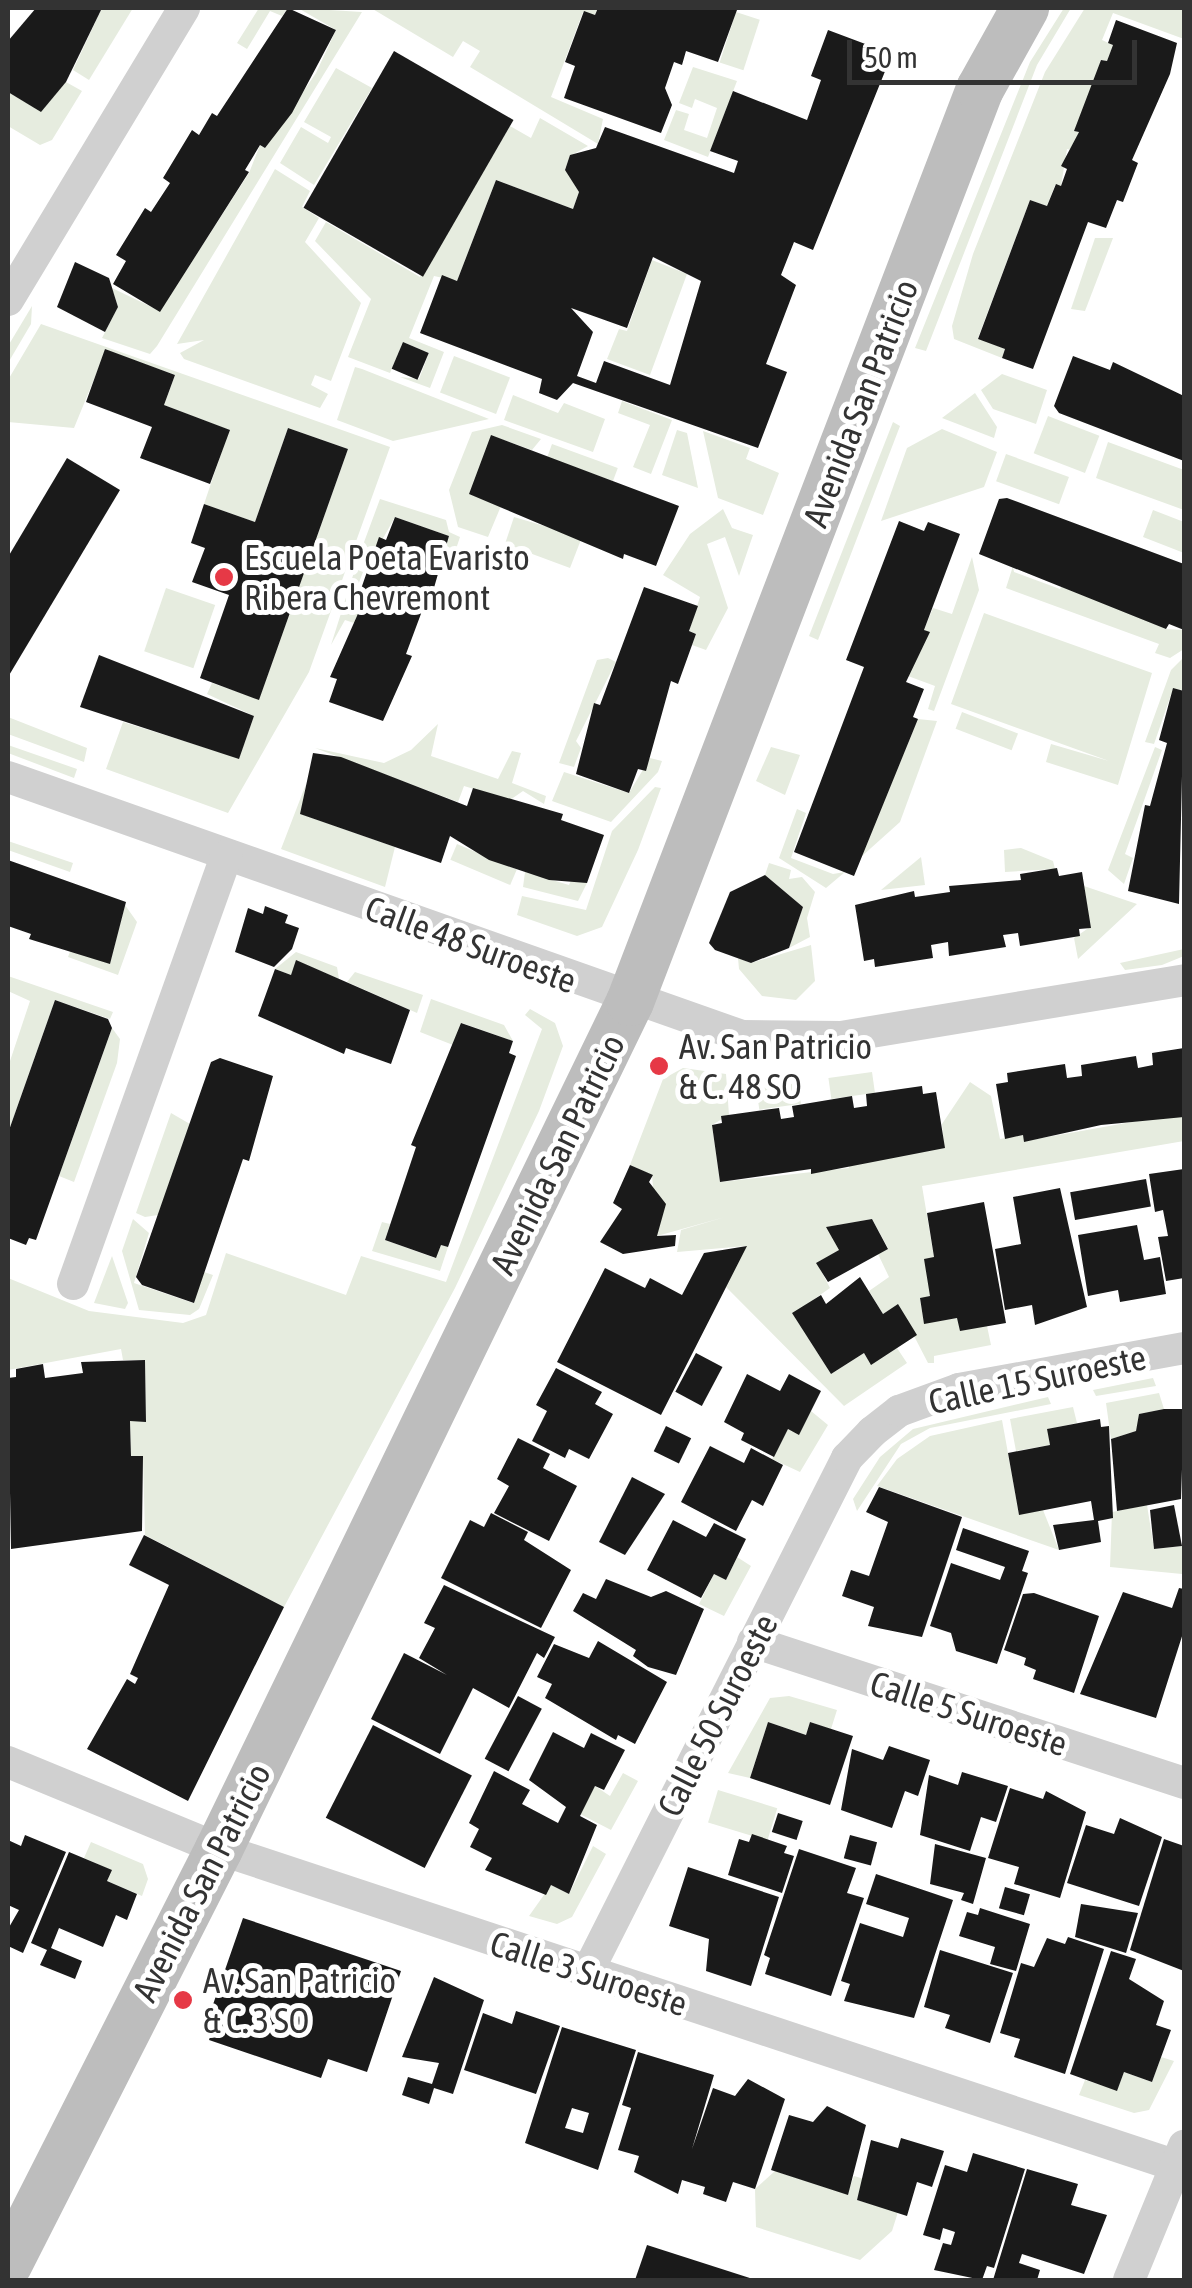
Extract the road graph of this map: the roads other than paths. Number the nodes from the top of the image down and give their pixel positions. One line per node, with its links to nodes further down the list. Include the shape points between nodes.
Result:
1 (184, 8): 3 (street)
2 (1025, 8): 7 (street, Avenida San Patricio, via 980,89)
3 (8, 300)
4 (8, 777): 5 (street, Calle 48 Suroeste)
5 (226, 856): 7 (street, Calle 48 Suroeste); 8 (street)
6 (1184, 980): 7 (street, Calle 48 Suroeste, via 840,1037 742,1036)
7 (630, 1002): 14 (street, Avenida San Patricio)
8 (74, 1284)
9 (1184, 1348): 10 (street, Calle 15 Suroeste, via 959,1389 899,1411)
10 (848, 1458): 11 (street, Calle 50 Suroeste)
11 (753, 1642): 13 (street, Calle 5 Suroeste); 15 (street, Calle 50 Suroeste)
12 (8, 1762): 14 (street, Calle 3 Suroeste)
13 (1184, 1783)
14 (219, 1849): 15 (street, Calle 3 Suroeste); 17 (street, Avenida San Patricio)
15 (587, 1973): 16 (street, Calle 3 Suroeste)
16 (1180, 2156): 18 (street)
17 (8, 2265)
18 (1129, 2280)

